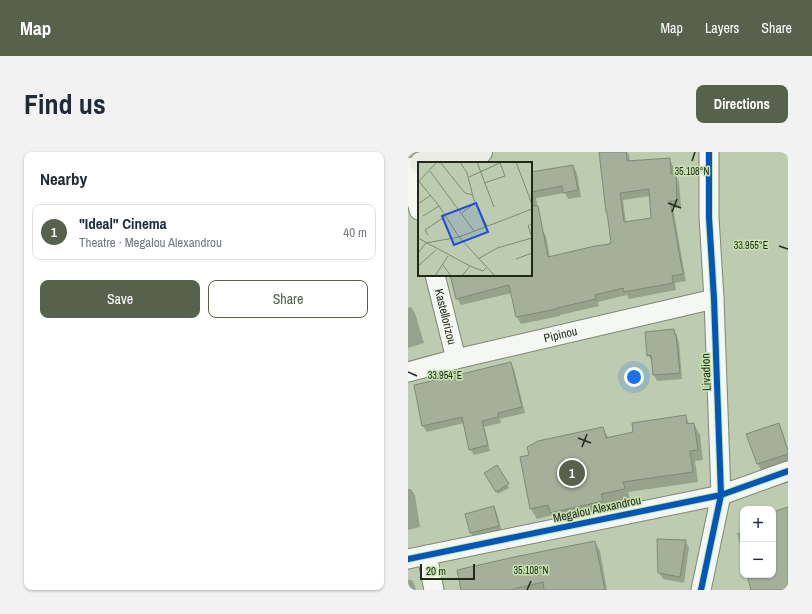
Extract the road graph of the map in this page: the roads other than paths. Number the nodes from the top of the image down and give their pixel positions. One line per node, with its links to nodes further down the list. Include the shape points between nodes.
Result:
1 (481, 152): 3 (street)
2 (709, 152): 8 (street, Livadion, via 709,217)
3 (426, 162)
4 (418, 164): 5 (street)
5 (408, 166): 6 (street)
6 (418, 206)
7 (435, 276): 9 (street, Kastellorizou)
8 (714, 299): 9 (street, Pipinou); 12 (street, Livadion)
9 (456, 359): 10 (street, Pipinou)
10 (408, 372)
11 (788, 471): 12 (street, Megalou Alexandrou)
12 (721, 495): 13 (street, Megalou Alexandrou); 16 (street, Livadion)
13 (427, 555): 14 (street, Megalou Alexandrou); 15 (street)
14 (408, 559)
15 (434, 590)
16 (701, 590)

